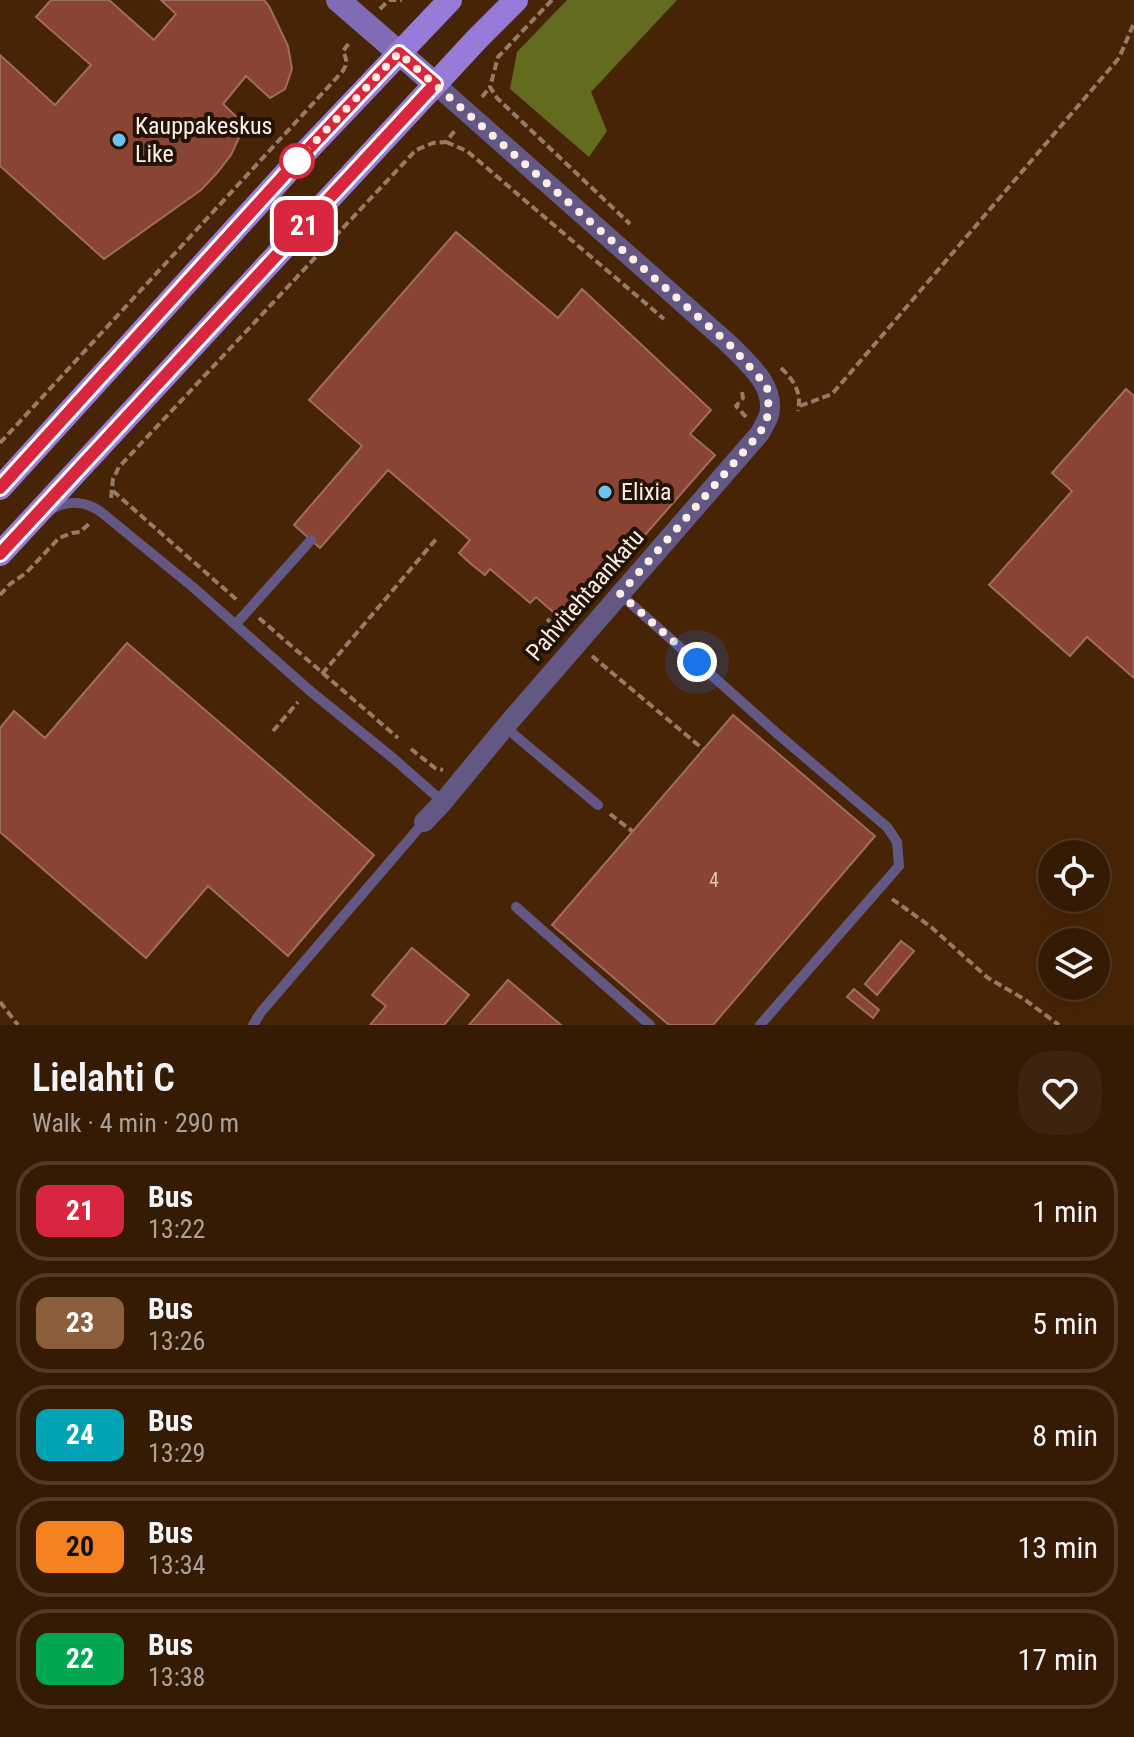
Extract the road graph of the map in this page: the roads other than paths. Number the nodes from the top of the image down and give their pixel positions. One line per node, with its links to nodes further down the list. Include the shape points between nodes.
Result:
1 (338, 0): 4 (main road)
2 (450, 0): 4 (main road)
3 (516, 0): 5 (main road)
4 (399, 53): 5 (main road); 6 (main road)
5 (435, 84): 7 (main road); 10 (street, Pahvitehtaankatu, via 717,334 767,386 769,413 760,433)
6 (0, 488)
7 (32, 520): 9 (main road); 11 (lane, via 58,506 93,506)
8 (311, 540): 11 (lane)
9 (0, 554)
10 (620, 594): 12 (street, Pahvitehtaankatu); 19 (lane, via 887,827 897,842 899,866)
11 (236, 624): 13 (lane)
12 (505, 727): 13 (street, Pahvitehtaankatu); 14 (lane)
13 (443, 802): 15 (street, Pahvitehtaankatu)
14 (598, 805)
15 (424, 822): 17 (lane, Pahvitehtaankatu)
16 (516, 907): 18 (lane)
17 (253, 1025)
18 (650, 1025)
19 (760, 1025)

